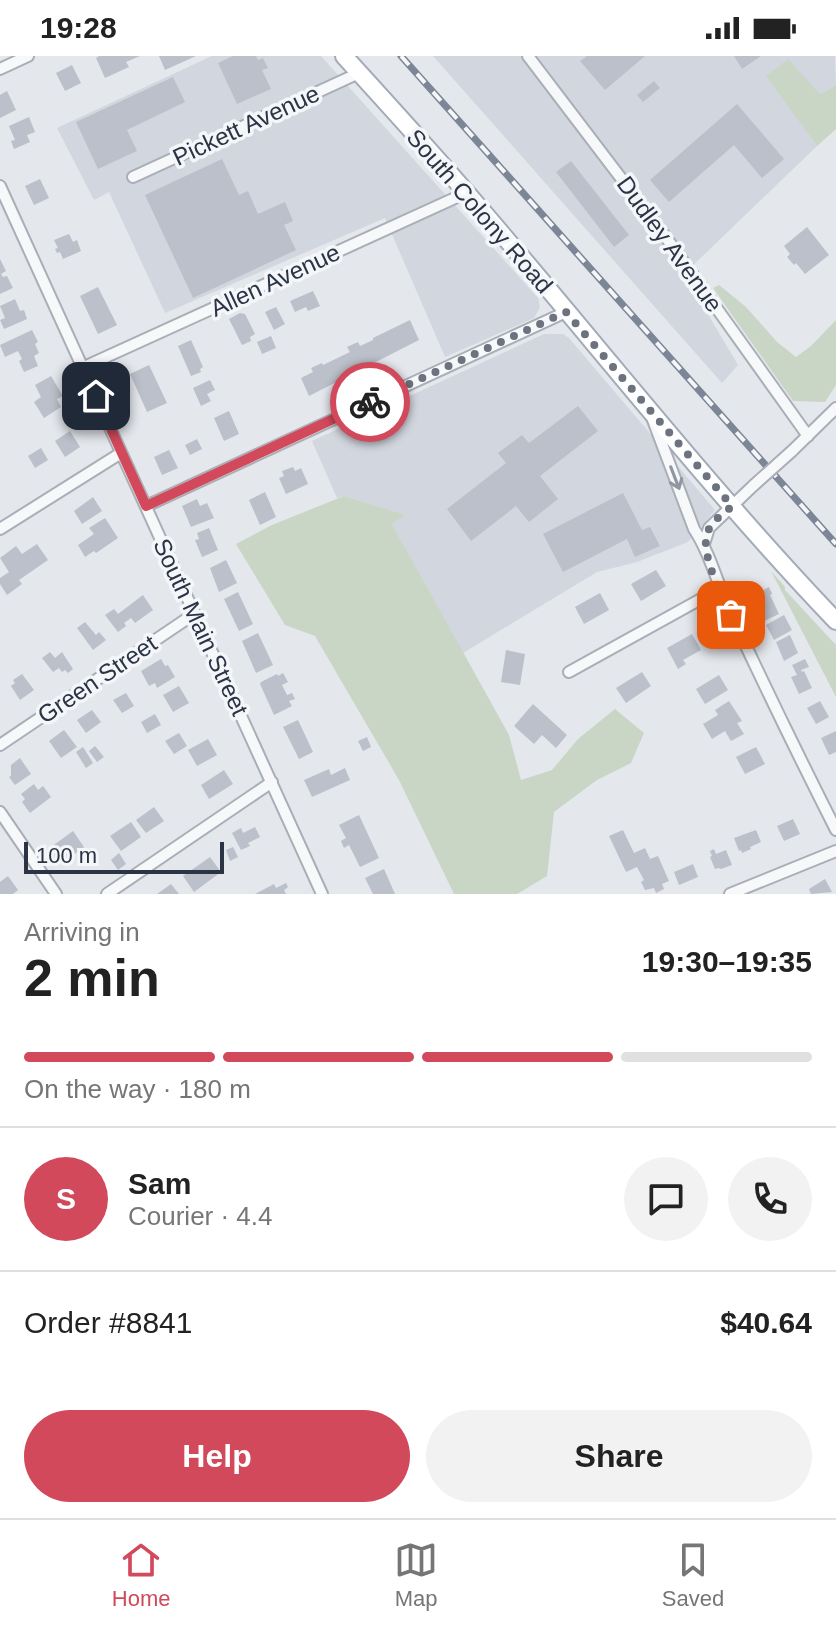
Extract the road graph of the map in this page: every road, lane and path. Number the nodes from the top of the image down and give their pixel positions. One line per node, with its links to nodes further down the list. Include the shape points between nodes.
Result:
1 (28, 56): 4 (street)
2 (344, 56): 5 (main road, South Colony Road)
3 (528, 56): 13 (street, Dudley Avenue)
4 (0, 69)
5 (359, 73): 6 (street, Pickett Avenue); 8 (main road, South Colony Road)
6 (133, 177)
7 (0, 186): 10 (street, South Main Street)
8 (466, 193): 9 (main road, South Colony Road); 10 (street, Allen Avenue)
9 (566, 312): 12 (main road, South Colony Road); 15 (street)
10 (84, 367): 14 (street, South Main Street)
11 (836, 408): 13 (street)
12 (649, 410): 16 (main road, South Colony Road); 18 (street, one-way to 18)
13 (808, 436): 16 (street, bridge)
14 (121, 453): 15 (street, South Main Street); 17 (street)
15 (146, 506): 20 (street, South Main Street)
16 (732, 506): 18 (street, via 709,528); 21 (main road, South Colony Road)
17 (0, 529)
18 (704, 544): 19 (street)
19 (719, 589): 22 (street); 26 (street)
20 (194, 614): 23 (street, Green Street); 24 (street, South Main Street)
21 (836, 621)
22 (569, 672)
23 (0, 745)
24 (272, 782): 29 (street); 30 (street, South Main Street)
25 (0, 812): 28 (street)
26 (836, 830)
27 (836, 851): 31 (street)
28 (56, 894)
29 (107, 894)
30 (322, 894)
31 (730, 894)

